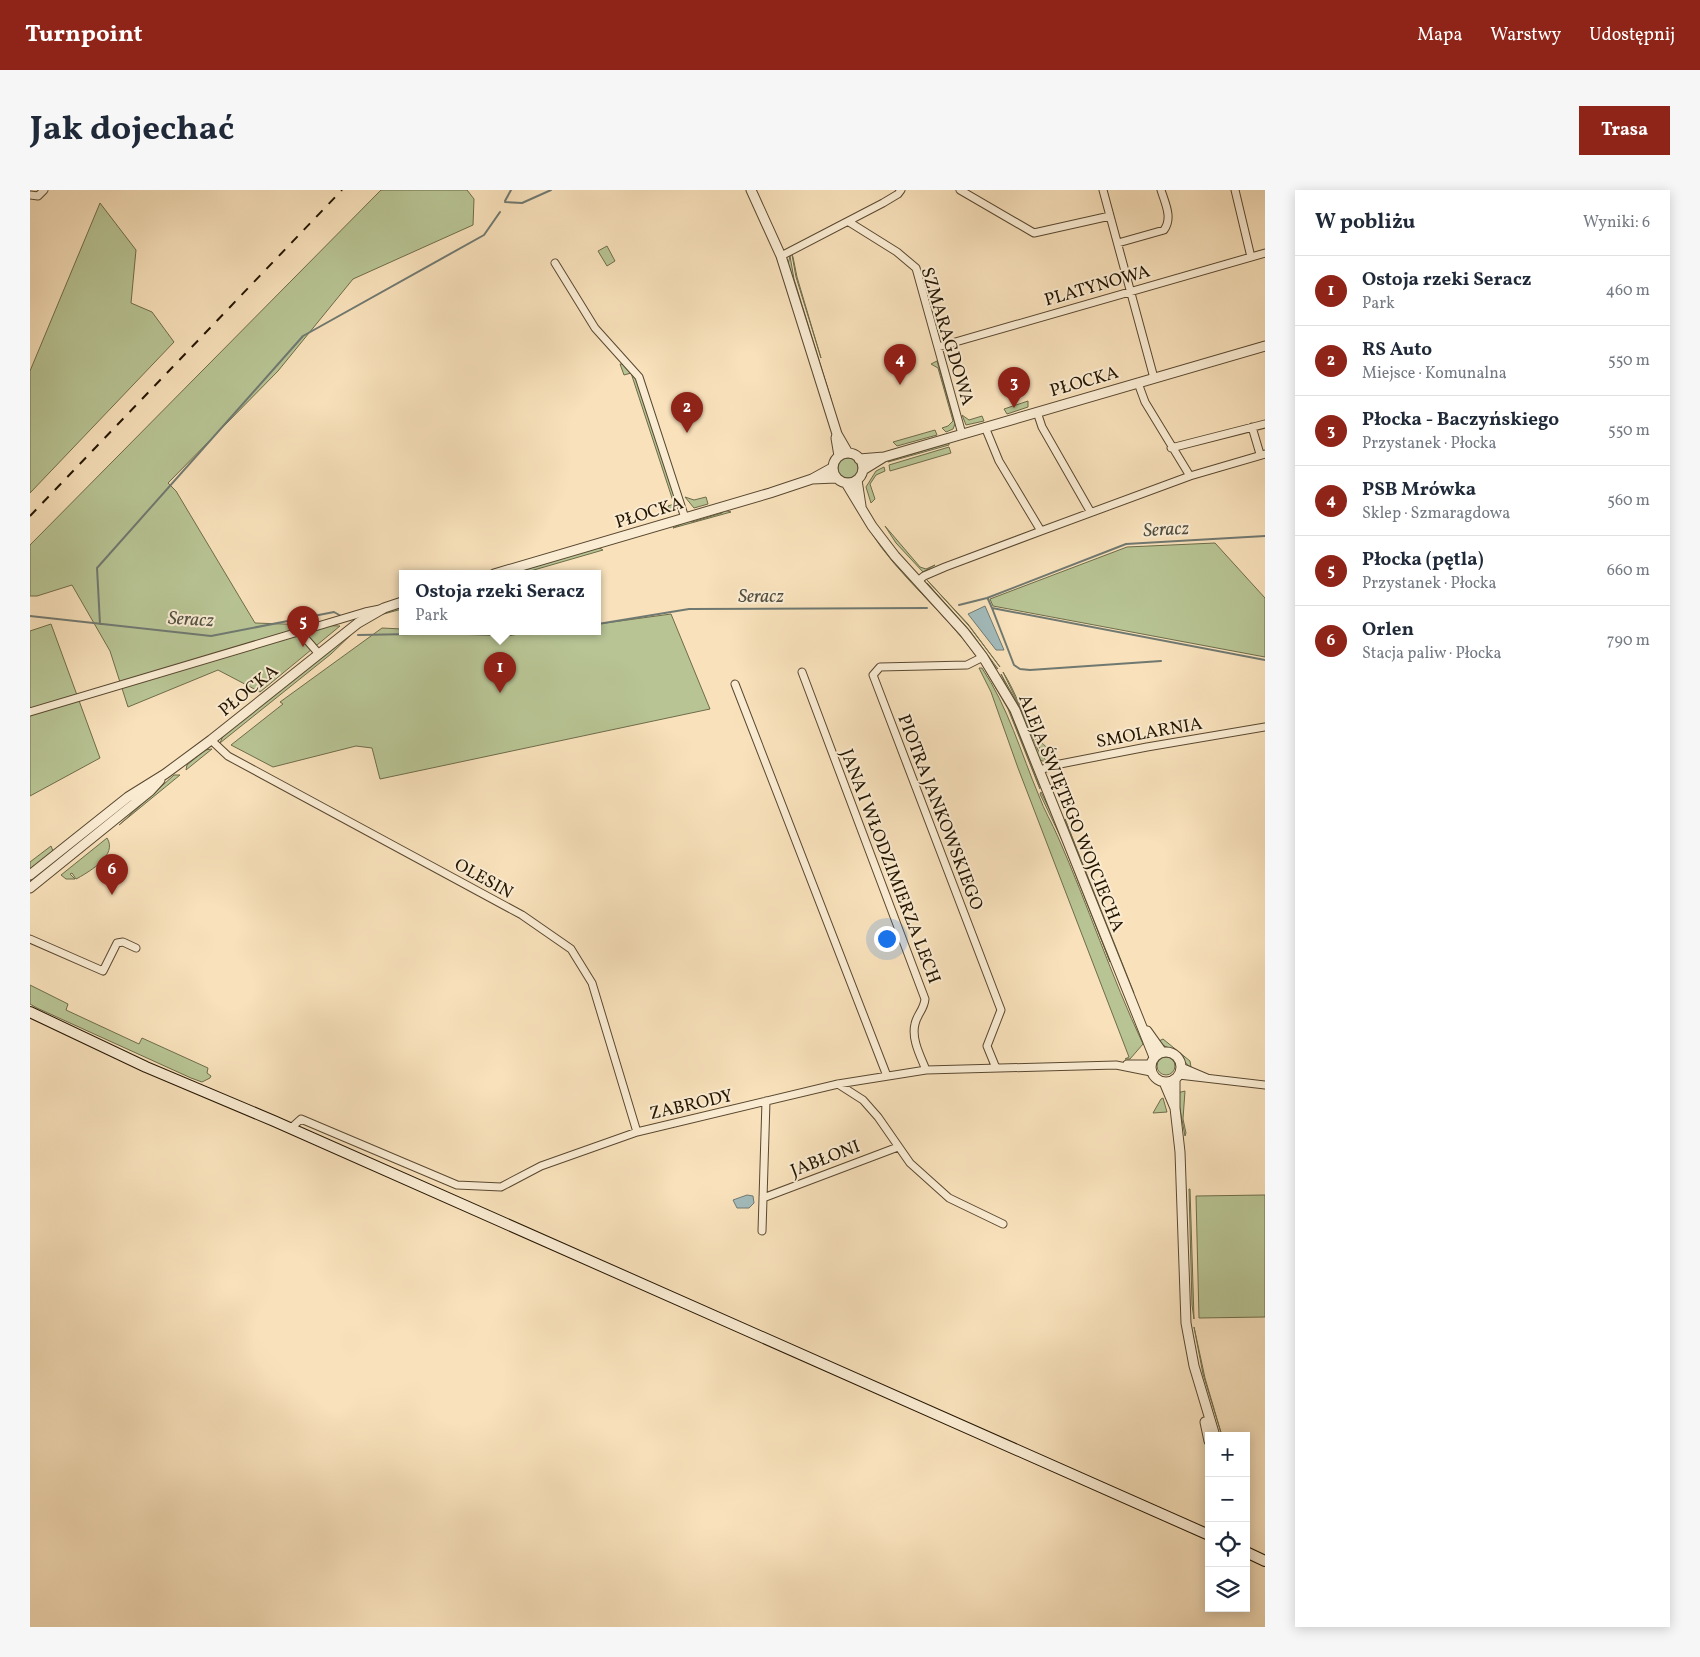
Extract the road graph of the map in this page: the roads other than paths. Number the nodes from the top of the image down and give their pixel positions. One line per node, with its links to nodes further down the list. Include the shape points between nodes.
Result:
1 (44, 190): 8 (street, via 38,196)
2 (750, 190): 13 (street)
3 (960, 190): 9 (street, via 1034,233)
4 (1103, 190): 9 (street)
5 (1162, 190): 11 (street, via 1169,218 1164,230)
6 (1235, 190): 14 (street)
7 (900, 192): 10 (street)
8 (30, 196)
9 (1110, 216): 11 (street)
10 (849, 222): 13 (street); 18 (street, SZMARAGDOWA, via 916,268)
11 (1118, 242): 16 (street)
12 (1265, 253): 14 (street, PLATYNOWA)
13 (782, 256): 27 (street)
14 (1251, 257): 16 (street, PLATYNOWA)
15 (555, 263): 40 (street, via 595,328 639,377)
16 (1132, 291): 18 (street, PLATYNOWA); 19 (street)
17 (1265, 346): 19 (street, PŁOCKA)
18 (938, 347): 25 (street, SZMARAGDOWA)
19 (1154, 378): 20 (street, PŁOCKA)
20 (1138, 383): 21 (street, PŁOCKA); 26 (street)
21 (1037, 412): 23 (street, PŁOCKA); 39 (street, via 1042,427)
22 (1265, 424): 24 (street)
23 (985, 427): 25 (street, PŁOCKA); 41 (street, via 999,461)
24 (1252, 427): 26 (street); 28 (street)
25 (962, 434): 29 (street, PŁOCKA)
26 (1171, 448): 33 (street)
27 (843, 454): 30 (street); 31 (street)
28 (1262, 454): 33 (street)
29 (884, 457): 30 (street, PŁOCKA); 32 (street, PŁOCKA)
30 (859, 459): 32 (street)
31 (832, 468): 34 (street); 35 (street, PŁOCKA)
32 (863, 470): 36 (street)
33 (1190, 476): 39 (street)
34 (836, 478): 35 (street, PŁOCKA); 37 (street)
35 (812, 479): 40 (street, PŁOCKA)
36 (857, 480): 37 (street); 38 (street, ALEJA ŚWIĘTEGO WOJCIECHA)
37 (846, 484): 38 (street, ALEJA ŚWIĘTEGO WOJCIECHA)
38 (861, 506): 43 (street, ALEJA ŚWIĘTEGO WOJCIECHA, via 881,539)
39 (1090, 512): 41 (street)
40 (685, 518): 42 (street, PŁOCKA)
41 (1041, 531): 43 (street, via 924,576)
42 (508, 570)
43 (918, 582): 48 (street, ALEJA ŚWIĘTEGO WOJCIECHA)
44 (399, 603): 45 (street, PŁOCKA)
45 (384, 608): 46 (street); 47 (street, PŁOCKA, via 358,623)
46 (299, 631): 47 (street); 51 (street)
47 (319, 654): 53 (street, PŁOCKA)
48 (983, 657): 54 (street, ALEJA ŚWIĘTEGO WOJCIECHA, via 1015,710); 68 (street, PIOTRA JANKOWSKIEGO, via 967,665 889,665 880,667 873,676 1001,1010 987,1046)
49 (802, 672): 69 (street, JANA I WŁODZIMIERZA LECH, via 925,999 914,1034)
50 (735, 684): 71 (street)
51 (30, 712)
52 (1265, 727): 54 (street, SMOLARNIA, via 1147,747)
53 (211, 740): 55 (street, PŁOCKA); 78 (street, OLESIN, via 228,756 522,915 571,949 592,983)
54 (1040, 770): 67 (street, ALEJA ŚWIĘTEGO WOJCIECHA)
55 (166, 774): 56 (street, PŁOCKA, via 128,797); 57 (street, PŁOCKA)
56 (96, 822): 57 (street); 58 (street, PŁOCKA)
57 (105, 828): 59 (street, PŁOCKA)
58 (43, 864): 59 (street); 60 (street, PŁOCKA)
59 (50, 872): 61 (street, PŁOCKA)
60 (30, 875)
61 (30, 888)
62 (30, 939): 63 (street, via 103,971 117,943)
63 (136, 948)
64 (30, 1008): 66 (main road)
65 (30, 1012): 66 (main road)
66 (53, 1022): 77 (main road, via 211,1089)
67 (1155, 1061): 68 (street, ZABRODY, via 1122,1065); 70 (street, via 1176,1055); 72 (street, via 1156,1079)
68 (996, 1068): 69 (street, ZABRODY)
69 (926, 1070): 71 (street, ZABRODY)
70 (1179, 1074): 72 (street); 74 (street); 76 (street)
71 (887, 1076): 73 (street, ZABRODY)
72 (1164, 1082): 76 (street)
73 (838, 1084): 75 (street, ZABRODY); 79 (street, via 862,1100)
74 (1265, 1085)
75 (766, 1101): 78 (street, ZABRODY); 80 (street, JABŁONI)
76 (1175, 1108): 83 (street, via 1180,1152 1186,1323)
77 (291, 1128): 78 (street, ZABRODY, via 300,1119 456,1185 501,1187 541,1166); 86 (main road)
78 (637, 1132)
79 (898, 1147): 80 (street, JABŁONI); 81 (street, via 910,1163 949,1198)
80 (763, 1198): 82 (street, JABŁONI)
81 (1003, 1224)
82 (762, 1231)
83 (1204, 1404): 84 (street); 85 (street)
84 (1208, 1432)
85 (1213, 1432)
86 (1205, 1533)
87 (1250, 1554): 88 (main road)
88 (1265, 1561)

